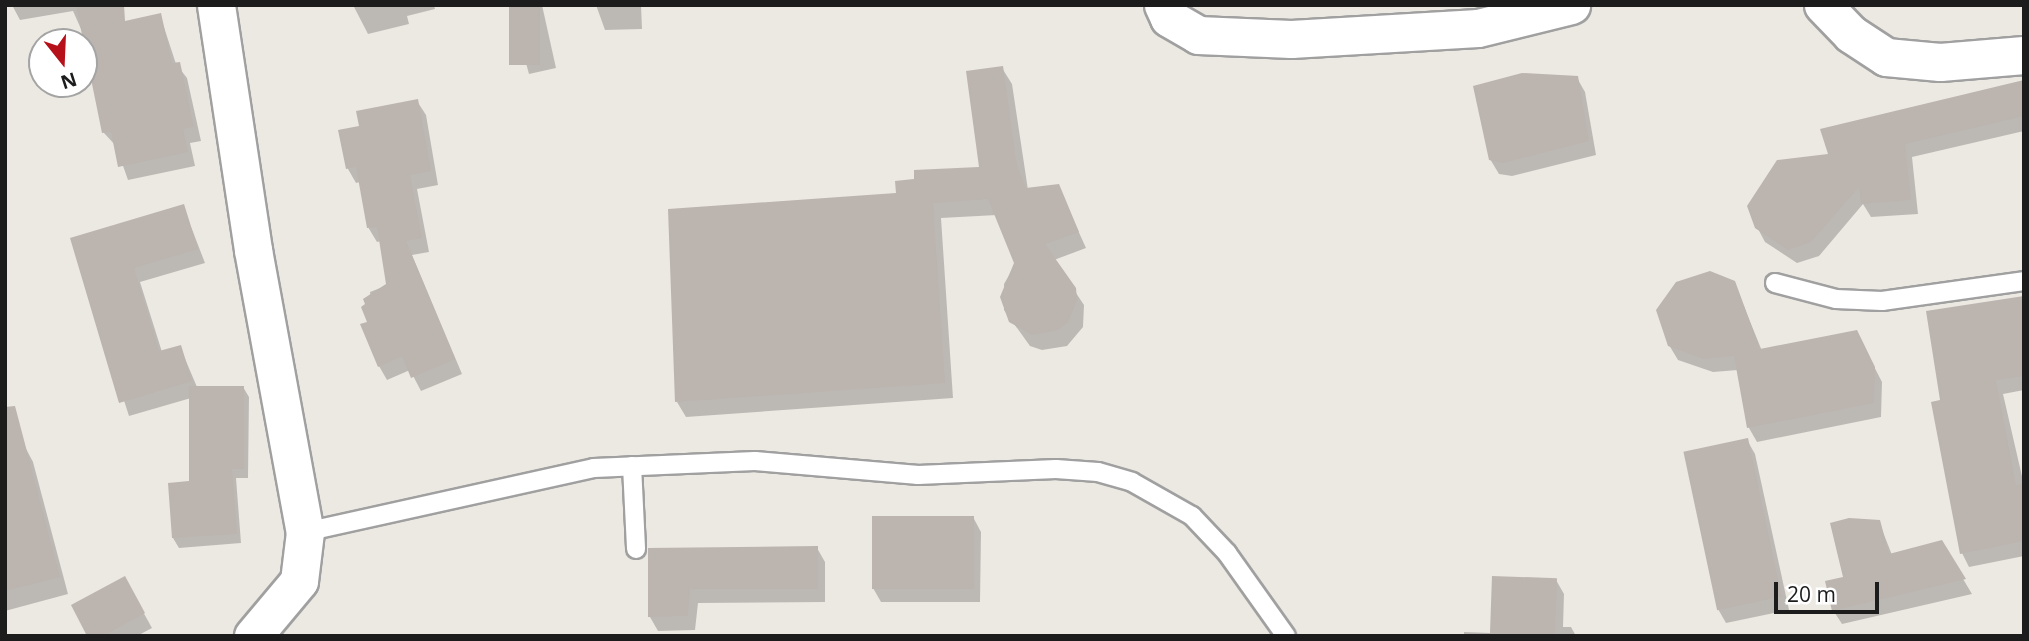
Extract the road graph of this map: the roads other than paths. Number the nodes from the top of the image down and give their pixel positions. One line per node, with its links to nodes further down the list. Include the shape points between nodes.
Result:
1 (216, 5): 9 (street, via 253,250)
2 (1163, 5): 3 (street, via 1169,18 1198,35 1291,39 1478,28)
3 (1571, 5)
4 (1823, 5): 5 (street, via 1851,34 1886,57 1940,62)
5 (2024, 55)
6 (2024, 281): 7 (lane, via 1882,301 1836,299)
7 (1775, 284)
8 (632, 466): 9 (lane, via 594,468); 10 (lane); 12 (lane, via 755,461 918,475 1056,469 1098,472 1132,482 1192,516 1227,553)
9 (305, 532): 11 (street, via 299,580)
10 (636, 550)
11 (253, 636)
12 (1286, 636)

